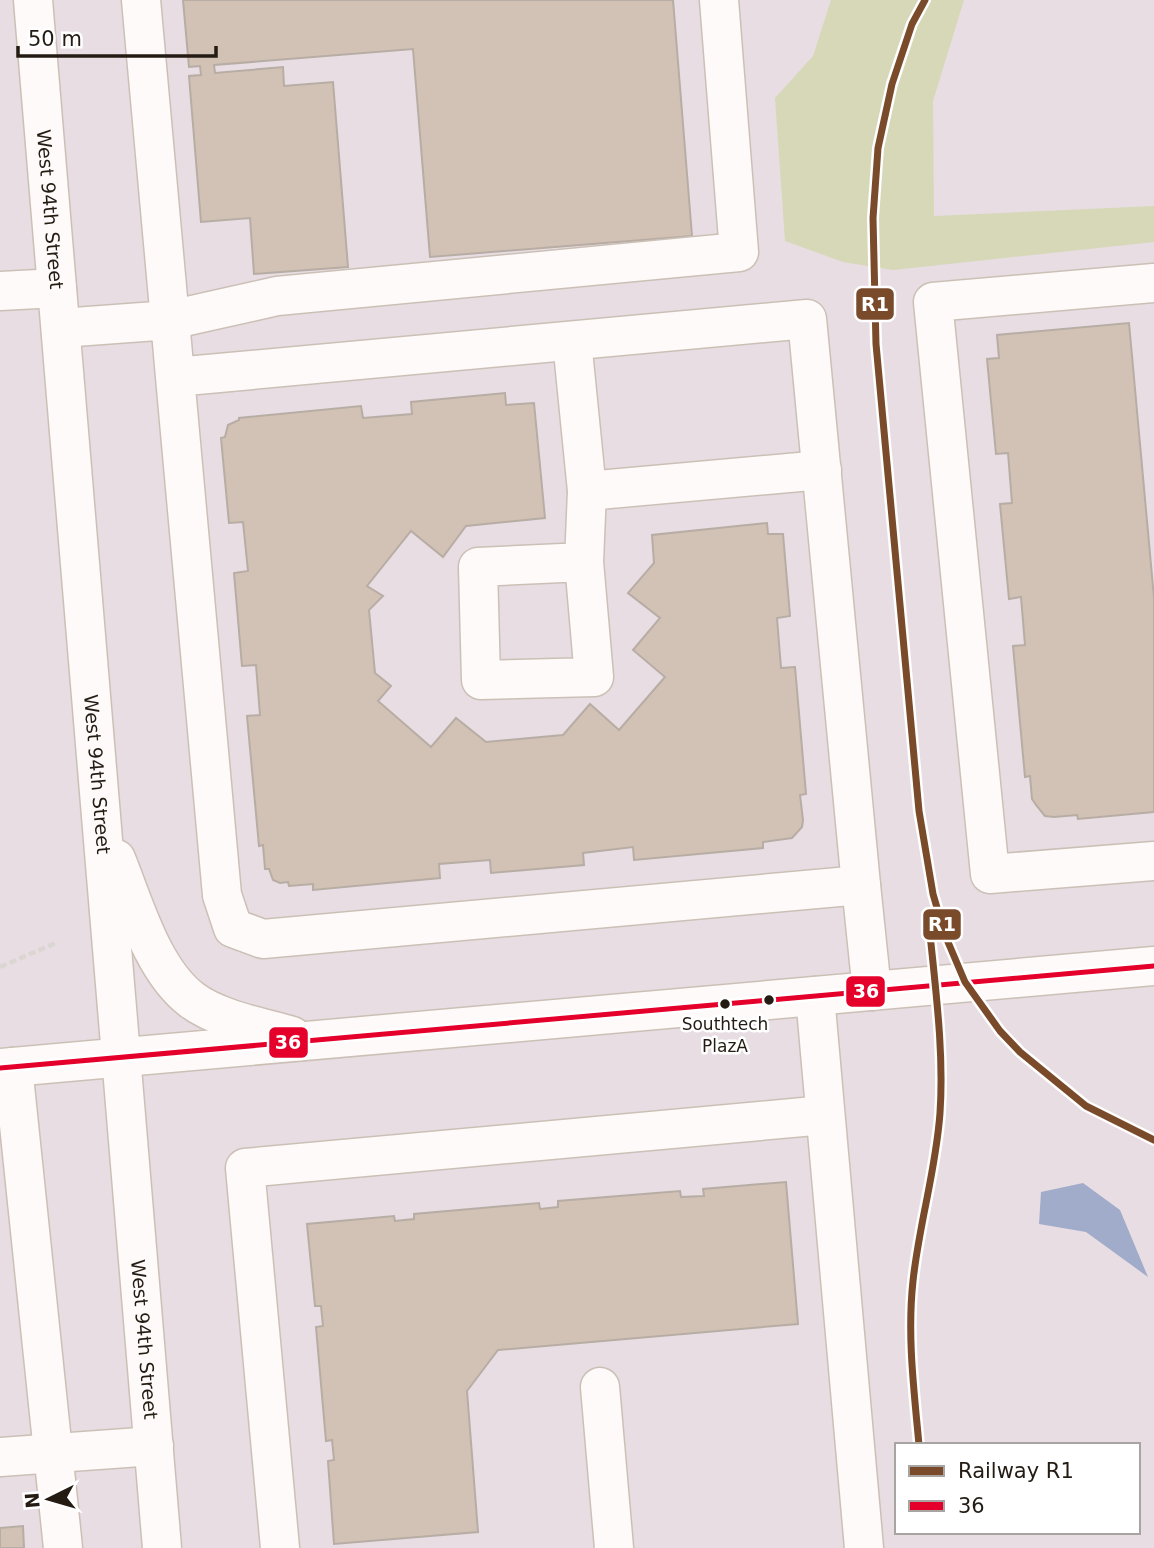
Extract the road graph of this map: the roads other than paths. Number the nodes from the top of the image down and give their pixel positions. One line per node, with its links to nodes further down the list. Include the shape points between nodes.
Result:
1 (33, 0): 5 (street, West 94th Street)
2 (141, 0): 7 (street)
3 (719, 0): 7 (street, via 739,252 277,296)
4 (1154, 283): 15 (street, via 933,302 990,874)
5 (57, 288): 6 (street); 8 (street, West 94th Street)
6 (0, 291)
7 (170, 320): 8 (street); 10 (street)
8 (61, 328): 14 (street, West 94th Street)
9 (572, 341): 10 (street); 11 (street, via 807,319); 12 (street)
10 (175, 377): 16 (street, via 222,895 233,928 263,939)
11 (822, 470): 12 (street); 16 (street)
12 (587, 491): 13 (street)
13 (584, 562)
14 (103, 826): 20 (street, via 152,945 180,989 212,1011); 21 (street, West 94th Street)
15 (1154, 861)
16 (861, 885): 18 (street)
17 (1154, 966): 18 (street)
18 (872, 991): 19 (street)
19 (815, 996): 20 (street); 23 (street)
20 (308, 1041): 21 (street)
21 (121, 1059): 22 (street); 26 (street, West 94th Street)
22 (7, 1068): 24 (street)
23 (825, 1115): 31 (street, via 245,1168); 33 (street)
24 (11, 1152): 27 (street)
25 (600, 1387): 32 (street)
26 (153, 1446): 27 (street); 30 (street, West 94th Street)
27 (54, 1453): 28 (street); 29 (street)
28 (0, 1457)
29 (63, 1548)
30 (163, 1548)
31 (281, 1548)
32 (614, 1548)
33 (864, 1548)

